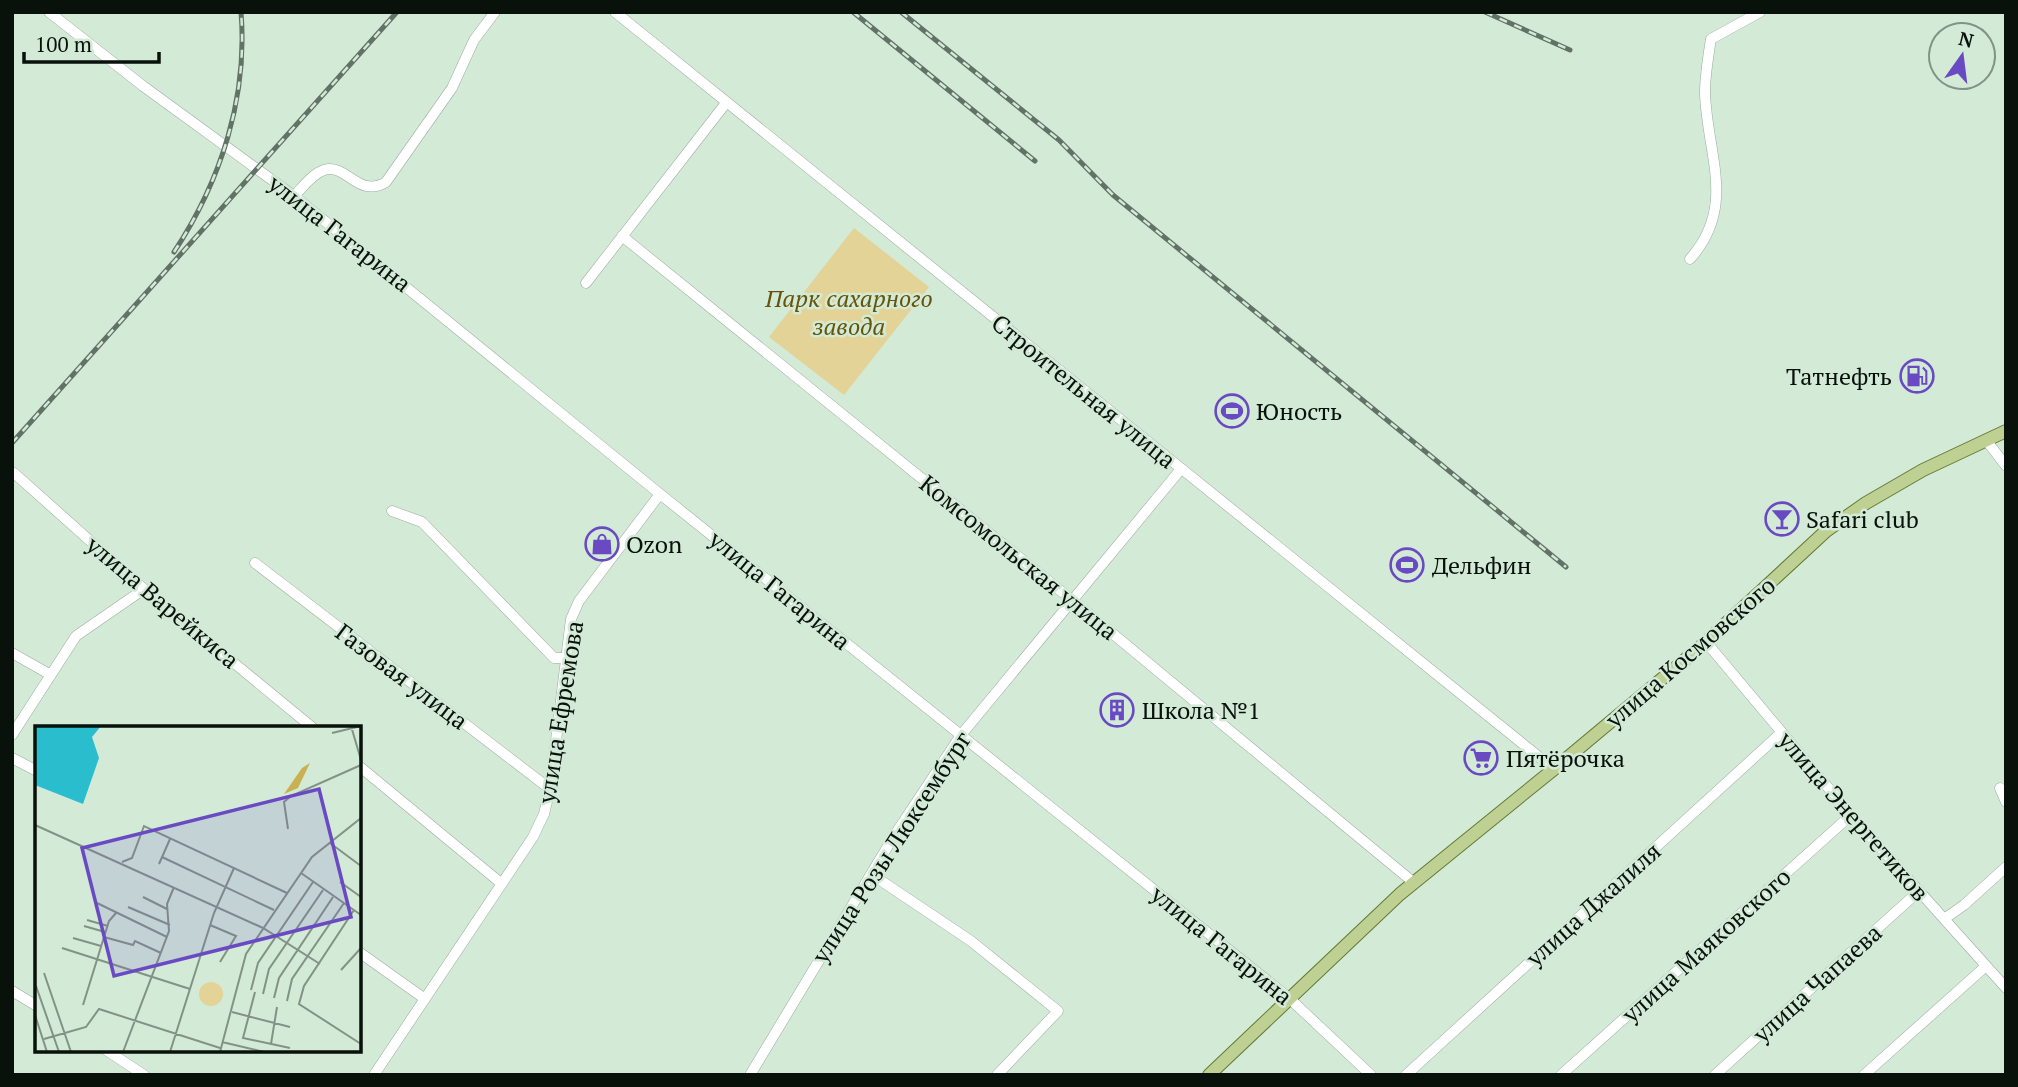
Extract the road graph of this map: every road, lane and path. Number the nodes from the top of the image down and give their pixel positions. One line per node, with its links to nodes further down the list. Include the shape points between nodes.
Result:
1 (48, 12): 6 (street, улица Гагарина)
2 (495, 12): 6 (street, via 474,40 452,88 386,182 370,188 323,170)
3 (615, 12): 5 (street, Строительная улица)
4 (1760, 12): 8 (street, via 1711,39 1705,95 1716,212 1710,232)
5 (726, 103): 7 (street); 13 (street, Строительная улица)
6 (294, 196): 15 (street, улица Гагарина)
7 (622, 236): 9 (street); 19 (street, Комсомольская улица)
8 (1690, 259)
9 (586, 283)
10 (2006, 431): 11 (main road, улица Космовского)
11 (1986, 440): 12 (street); 20 (main road, улица Космовского, via 1923,470 1826,531)
12 (2006, 466)
13 (1181, 469): 19 (street, улица Розы Люксембург); 31 (street, Строительная улица)
14 (14, 474): 18 (street, улица Варейкиса)
15 (660, 495): 22 (street, улица Ефремова, via 579,601 571,619); 28 (street, улица Гагарина)
16 (392, 511): 22 (street, via 422,522 554,658)
17 (255, 563): 34 (street, Газовая улица)
18 (145, 589): 23 (street, via 76,636); 25 (street, улица Варейкиса)
19 (1072, 600): 28 (street, улица Розы Люксембург); 39 (street, Комсомольская улица)
20 (1706, 642): 26 (street, улица Энергетиков); 31 (main road, улица Космовского)
21 (12, 653): 23 (street)
22 (565, 659): 34 (street, улица Ефремова)
23 (51, 675): 24 (street)
24 (16, 718): 27 (street)
25 (311, 726)
26 (1781, 733): 36 (street, улица Энергетиков); 57 (street, улица Джалиля)
27 (12, 735)
28 (961, 736): 38 (street, улица Розы Люксембург); 47 (street, улица Гагарина)
29 (12, 758): 32 (street)
30 (360, 767): 40 (street)
31 (1554, 769): 39 (main road, улица Космовского)
32 (35, 770)
33 (2000, 788): 35 (street)
34 (550, 789): 40 (street, улица Ефремова, via 533,837)
35 (2006, 802)
36 (1851, 815): 41 (street, улица Энергетиков); 58 (street, улица Маяковского)
37 (2006, 867): 42 (street)
38 (871, 874): 53 (street, улица Розы Люксембург); 54 (street, via 971,942 1058,1011)
39 (1413, 882): 47 (main road, улица Космовского)
40 (502, 884): 48 (street, улица Ефремова)
41 (1919, 891): 42 (street, улица Энергетиков); 59 (street, улица Чапаева)
42 (1944, 919): 44 (street, улица Энергетиков)
43 (360, 953): 48 (street)
44 (1986, 967): 45 (street, улица Энергетиков); 60 (street)
45 (2006, 988)
46 (12, 991): 49 (street)
47 (1289, 998): 55 (main road, улица Космовского); 56 (street, улица Гагарина)
48 (425, 999): 52 (street, улица Ефремова)
49 (35, 1005)
50 (109, 1052): 51 (street)
51 (144, 1075)
52 (373, 1075)
53 (750, 1075)
54 (997, 1075)
55 (1209, 1075)
56 (1371, 1075)
57 (1406, 1075)
58 (1561, 1075)
59 (1715, 1075)
60 (1864, 1075)

